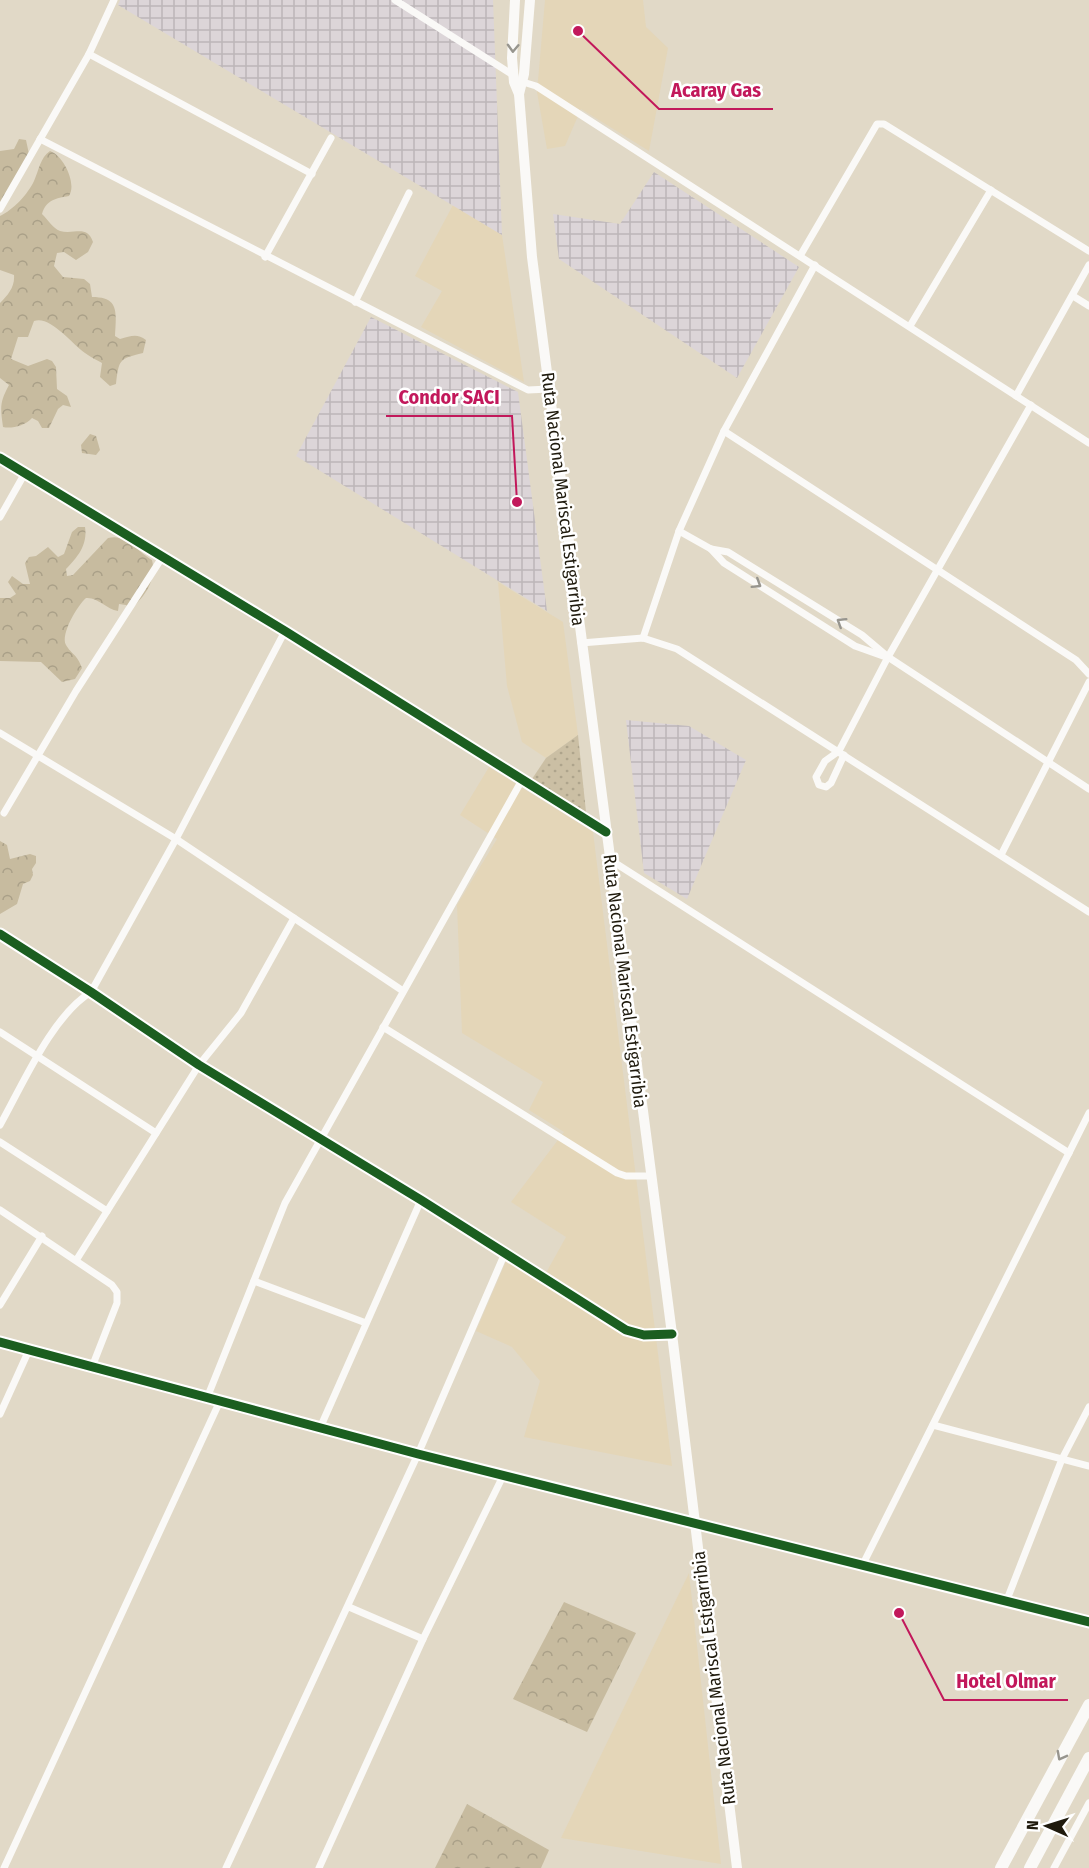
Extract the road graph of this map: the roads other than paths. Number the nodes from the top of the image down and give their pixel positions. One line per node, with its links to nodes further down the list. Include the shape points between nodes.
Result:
1 (114, 0): 5 (street)
2 (395, 0): 6 (street)
3 (515, 0): 6 (main road, Ruta Nacional Mariscal Estigarribia, one-way to 6)
4 (530, 0): 7 (main road, Ruta Nacional Mariscal Estigarribia)
5 (89, 54): 10 (street); 11 (street)
6 (513, 75): 8 (main road, Ruta Nacional Mariscal Estigarribia)
7 (523, 82): 8 (main road, Ruta Nacional Mariscal Estigarribia); 16 (street, via 536,86)
8 (519, 94): 24 (main road, Ruta Nacional Mariscal Estigarribia, via 532,257)
9 (332, 138): 11 (street)
10 (40, 139): 14 (street); 17 (street)
11 (312, 174): 17 (street)
12 (991, 190): 15 (street); 16 (street, via 884,124 877,124); 23 (street)
13 (409, 193): 21 (street)
14 (0, 209)
15 (1089, 251)
16 (800, 256): 18 (street)
17 (265, 257): 21 (street)
18 (815, 265): 23 (street); 27 (street)
19 (1089, 265): 20 (street)
20 (1072, 296): 22 (street); 25 (street)
21 (355, 302): 24 (street, via 528,390)
22 (1089, 306)
23 (910, 326): 25 (street)
24 (549, 389): 38 (main road, Ruta Nacional Mariscal Estigarribia)
25 (1016, 396): 26 (street)
26 (1031, 405): 28 (street); 35 (street)
27 (724, 431): 32 (street); 35 (street)
28 (1089, 443)
29 (0, 458): 30 (street)
30 (25, 473): 31 (street); 34 (street)
31 (0, 518)
32 (679, 531): 33 (street); 37 (street)
33 (711, 549): 39 (street, one-way to 33, via 862,635 728,552); 39 (street, one-way to 39, via 724,563 855,646)
34 (163, 556): 36 (street); 44 (street)
35 (938, 570): 39 (street); 40 (street, via 1076,660)
36 (285, 631): 46 (street); 50 (street)
37 (643, 638): 38 (street); 43 (street, via 677,648)
38 (581, 643): 49 (main road, Ruta Nacional Mariscal Estigarribia)
39 (888, 657): 43 (street); 45 (street)
40 (1089, 674)
41 (1089, 682): 45 (street)
42 (0, 733): 44 (street)
43 (841, 753): 43 (street, via 831,783 826,787 819,785 816,777 825,761); 51 (street)
44 (38, 758): 48 (street); 50 (street)
45 (1048, 761): 47 (street); 51 (street)
46 (522, 780): 49 (street); 56 (street)
47 (1089, 789)
48 (4, 813)
49 (606, 832): 52 (main road, Ruta Nacional Mariscal Estigarribia)
50 (176, 838): 54 (street); 57 (street)
51 (1001, 855): 53 (street)
52 (609, 859): 67 (street); 68 (main road, Ruta Nacional Mariscal Estigarribia)
53 (1089, 912)
54 (294, 918): 56 (street); 61 (street, via 241,1013)
55 (0, 934): 57 (street)
56 (403, 991): 58 (street)
57 (91, 992): 60 (street, via 64,1015); 61 (street)
58 (383, 1027): 65 (street); 68 (street, via 617,1173)
59 (0, 1032): 60 (street)
60 (39, 1057): 63 (street); 64 (street)
61 (199, 1065): 64 (street); 65 (street)
62 (1088, 1117): 67 (street)
63 (0, 1125)
64 (156, 1133): 71 (street)
65 (320, 1138): 69 (street); 75 (street, via 285,1203)
66 (0, 1142): 71 (street)
67 (1069, 1153): 86 (street)
68 (651, 1176): 78 (main road, Ruta Nacional Mariscal Estigarribia)
69 (421, 1200): 73 (street); 77 (street)
70 (0, 1210): 72 (street)
71 (107, 1211): 74 (street)
72 (42, 1236): 74 (street); 76 (street)
73 (505, 1253): 78 (street, via 626,1330 644,1335); 88 (street)
74 (77, 1259): 81 (street, via 117,1292 117,1303)
75 (254, 1281): 77 (street); 82 (street)
76 (0, 1305)
77 (366, 1323): 87 (street)
78 (672, 1334): 92 (main road, Ruta Nacional Mariscal Estigarribia)
79 (0, 1342): 80 (street)
80 (29, 1350): 81 (street); 85 (street)
81 (92, 1367): 82 (street)
82 (207, 1398): 83 (street)
83 (220, 1401): 87 (street); 101 (street)
84 (1089, 1407): 89 (street)
85 (0, 1414)
86 (933, 1425): 89 (street); 93 (street)
87 (321, 1428): 88 (street)
88 (418, 1454): 91 (street); 95 (street)
89 (1062, 1459): 90 (street); 94 (street)
90 (1089, 1466)
91 (503, 1476): 92 (street); 97 (street)
92 (695, 1525): 93 (street); 104 (main road, Ruta Nacional Mariscal Estigarribia)
93 (862, 1566): 94 (street)
94 (1006, 1602): 96 (street)
95 (349, 1607): 97 (street); 102 (street)
96 (1089, 1622)
97 (423, 1639): 103 (street)
98 (1089, 1705): 105 (highway, one-way to 105)
99 (1089, 1758): 106 (highway)
100 (1089, 1803): 107 (street)
101 (4, 1868)
102 (226, 1868)
103 (319, 1868)
104 (737, 1868)
105 (1001, 1868)
106 (1030, 1868)
107 (1054, 1868)

